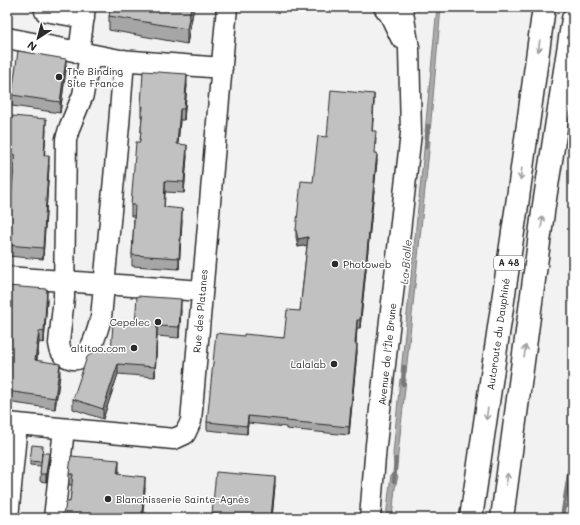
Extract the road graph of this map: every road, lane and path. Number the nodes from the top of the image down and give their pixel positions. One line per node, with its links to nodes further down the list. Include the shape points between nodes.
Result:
1 (46, 7): 6 (street, via 45,11)
2 (227, 7): 11 (street, Rue des Platanes)
3 (384, 7): 12 (street, Avenue de l'Île Brune, via 402,42)
4 (402, 7): 12 (street, Avenue de l'Île Brune)
5 (544, 7): 22 (highway, Autoroute du Dauphiné / A 48, one-way to 22)
6 (84, 12): 9 (street)
7 (573, 19): 23 (highway, A 48, one-way to 7, via 544,205)
8 (7, 38): 9 (street)
9 (84, 54): 10 (street); 14 (street, via 83,95 66,139)
10 (124, 60): 11 (street); 15 (street)
11 (222, 68): 16 (street, Rue des Platanes)
12 (410, 71): 21 (street, Avenue de l'Île Brune, via 411,133)
13 (7, 277): 14 (street)
14 (64, 281): 15 (street); 15 (street, via 59,343 60,350 71,359 80,358 92,347 101,318)
15 (105, 284): 16 (street)
16 (202, 291): 18 (street, Rue des Platanes, via 191,421 185,434 174,439)
17 (12, 424): 18 (street, Rue des Platanes); 19 (street)
18 (64, 429): 20 (street)
19 (8, 518)
20 (54, 518)
21 (370, 518)
22 (471, 518)
23 (502, 518)

